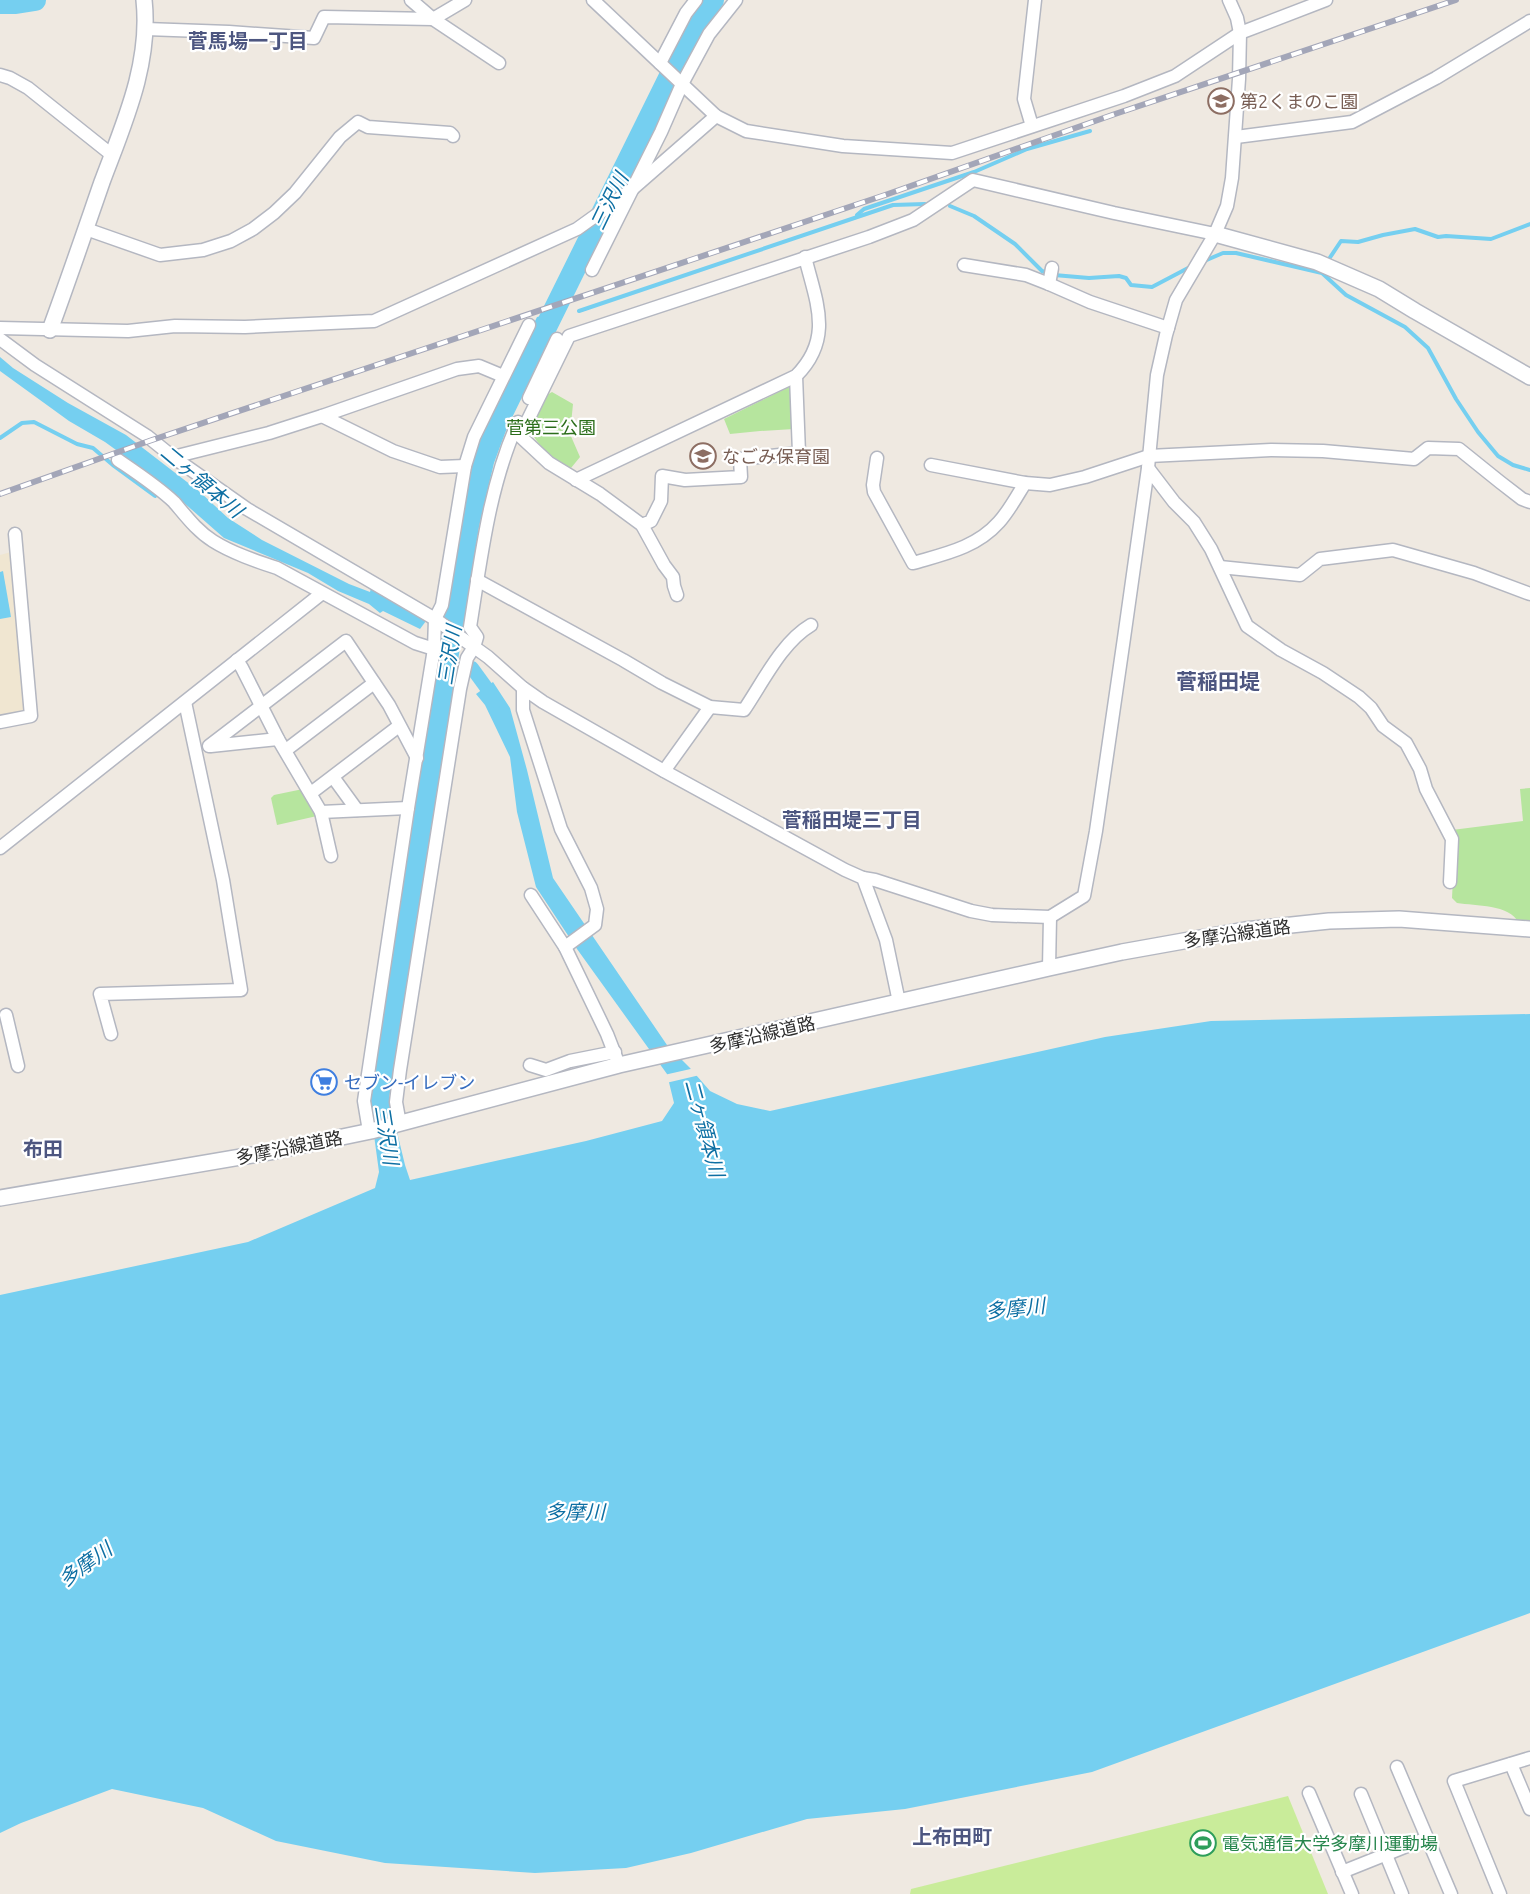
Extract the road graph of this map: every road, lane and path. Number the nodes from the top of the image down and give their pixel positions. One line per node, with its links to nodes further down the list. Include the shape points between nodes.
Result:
1 (144, 0): 12 (street)
2 (411, 0): 10 (street)
3 (465, 0): 10 (street)
4 (593, 0): 15 (street)
5 (696, 0): 15 (street)
6 (736, 0): 17 (street, via 709,34)
7 (1035, 0): 19 (street, via 1023,99)
8 (1229, 0): 13 (street)
9 (1326, 0): 13 (street)
10 (432, 19): 12 (street, via 324,16 314,38); 14 (street)
11 (1530, 21): 21 (street, via 1436,78 1352,122)
12 (146, 29): 22 (street, via 141,65)
13 (1240, 33): 19 (street, via 1175,76); 21 (street)
14 (499, 63)
15 (660, 63): 17 (street)
16 (0, 75): 22 (street, via 28,88)
17 (682, 84): 18 (street); 23 (street)
18 (716, 116): 19 (street, via 746,131 843,146 952,153); 23 (street)
19 (1032, 126)
20 (453, 136): 24 (street, via 368,127 358,122 340,137 274,213 231,241 203,250 160,255)
21 (1236, 137): 25 (street, via 1227,206)
22 (112, 155): 24 (street)
23 (630, 191): 28 (street); 32 (street, via 577,229 374,321 175,326 128,331)
24 (86, 229): 32 (street)
25 (1215, 234): 26 (street, via 973,180 913,220); 31 (street, via 1176,300); 37 (street, via 1317,262 1379,289)
26 (805, 257): 36 (street, via 820,316 817,346); 45 (street, via 569,336 520,436 549,463)
27 (964, 265): 31 (street, via 1051,276 1090,302)
28 (591, 270)
29 (529, 325): 35 (street)
30 (0, 328): 32 (street)
31 (1168, 328): 42 (street, via 1157,375)
32 (50, 330)
33 (0, 339): 39 (street)
34 (556, 339): 51 (street, via 506,452 493,493)
35 (503, 376): 38 (street, via 479,366 457,369); 44 (street)
36 (796, 376): 45 (street); 48 (street, via 799,453 740,459 741,477 685,480 662,476 661,501 651,521)
37 (1530, 377)
38 (322, 416): 39 (street); 44 (street, via 393,451 440,467)
39 (173, 457): 55 (street, via 247,509)
40 (877, 458): 46 (street, via 874,492 913,563 958,550 988,533)
41 (118, 460): 52 (street, via 165,495 213,541 277,568)
42 (1148, 462): 46 (street, via 1050,485); 47 (street, via 1281,451 1414,459 1428,448 1460,449); 50 (street, via 1174,502 1194,522); 83 (street, via 1084,896)
43 (931, 465): 46 (street)
44 (465, 466): 55 (street)
45 (576, 480): 48 (street)
46 (1025, 483)
47 (1530, 502)
48 (642, 525): 54 (street, via 673,577)
49 (15, 534): 65 (street, via 30,716)
50 (1220, 567): 53 (street, via 1300,574 1320,559 1394,550); 81 (street, via 1247,626 1359,696 1383,726 1406,743 1452,839)
51 (477, 580): 57 (street, via 470,627 477,637); 64 (street)
52 (321, 594): 58 (street); 59 (street)
53 (1530, 594)
54 (677, 595)
55 (437, 621): 57 (street); 58 (street)
56 (811, 625): 64 (street, via 788,644 744,710)
57 (469, 644): 61 (street); 94 (street, via 400,1070)
58 (434, 649): 71 (street)
59 (237, 660): 62 (street); 63 (street)
60 (374, 683): 63 (street, via 346,641); 66 (street); 69 (street)
61 (523, 688): 72 (street); 85 (street, via 523,710 561,829 591,888 597,909 595,925)
62 (184, 702): 70 (street); 78 (street)
63 (261, 705): 67 (street); 68 (street)
64 (710, 707): 72 (street)
65 (0, 722)
66 (399, 726): 71 (street); 73 (street)
67 (278, 739): 68 (street); 69 (street)
68 (209, 746): 70 (street)
69 (286, 750): 74 (street)
70 (194, 752): 89 (street, via 225,891 241,990 100,994)
71 (417, 758): 75 (street)
72 (664, 771): 80 (street)
73 (333, 777): 74 (street); 76 (street)
74 (311, 793): 77 (street)
75 (408, 808): 76 (street); 95 (street, via 364,1101)
76 (357, 810): 77 (street)
77 (321, 812): 79 (street)
78 (0, 848)
79 (331, 856)
80 (863, 878): 83 (street, via 971,912); 87 (street, via 886,940)
81 (1450, 882)
82 (531, 895): 85 (street)
83 (1050, 917): 86 (street)
84 (1530, 929): 86 (street, 多摩沿線道路, via 1399,920 1329,921 1245,930)
85 (565, 947): 91 (street)
86 (1049, 968): 87 (street, 多摩沿線道路)
87 (899, 1002): 91 (street, 多摩沿線道路, via 707,1046)
88 (6, 1015): 90 (street)
89 (111, 1034)
90 (5, 1039): 93 (street)
91 (622, 1060): 92 (street, via 570,1061 546,1070); 94 (street, 多摩沿線道路)
92 (530, 1065)
93 (18, 1066)
94 (398, 1125): 95 (street, 多摩沿線道路)
95 (370, 1131): 96 (street, 多摩沿線道路)
96 (0, 1198)
97 (1530, 1758): 98 (street)
98 (1511, 1764): 102 (street); 109 (street, via 1454,1781)
99 (1397, 1767): 103 (street)
100 (1310, 1793): 105 (street)
101 (1361, 1794): 104 (street)
102 (1530, 1809)
103 (1427, 1838): 104 (street); 108 (street)
104 (1386, 1854): 105 (street); 107 (street)
105 (1342, 1872): 106 (street)
106 (1352, 1894)
107 (1402, 1894)
108 (1451, 1894)
109 (1500, 1894)

